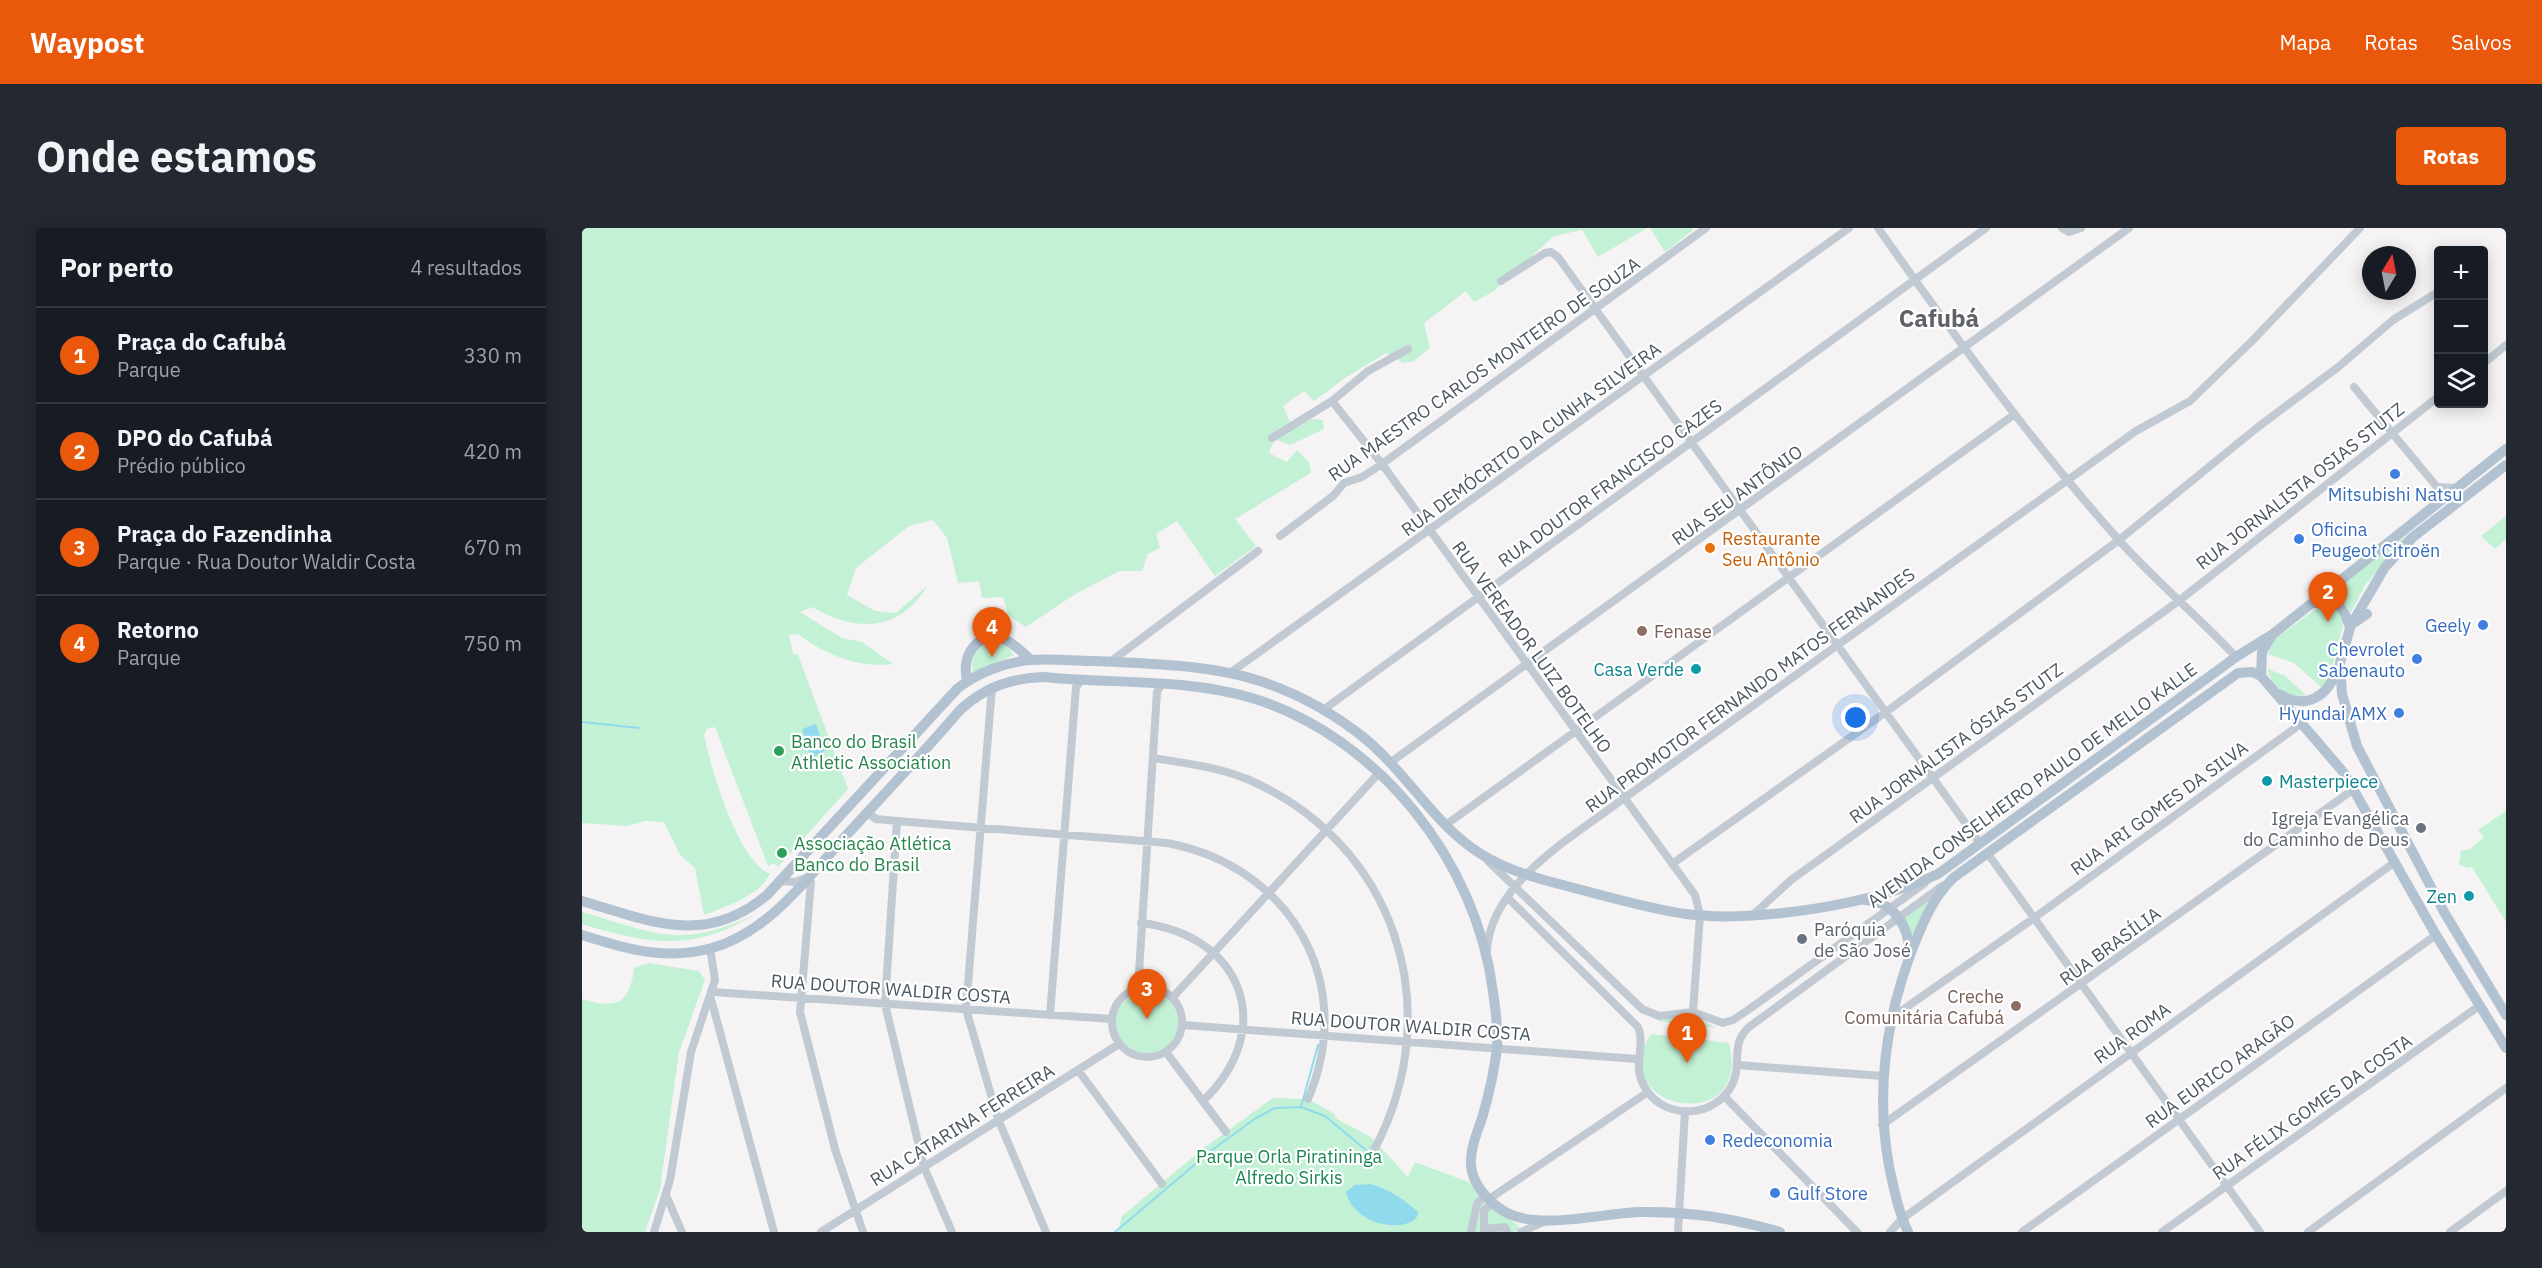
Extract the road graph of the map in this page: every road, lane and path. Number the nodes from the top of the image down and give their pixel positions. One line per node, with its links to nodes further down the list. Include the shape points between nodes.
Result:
1 (1706, 228): 12 (street, RUA MAESTRO CARLOS MONTEIRO DE SOUZA)
2 (1849, 228): 17 (street, RUA DEMÓCRITO DA CUNHA SILVEIRA)
3 (1878, 228): 10 (street)
4 (1986, 228): 10 (street, RUA DOUTOR FRANCISCO CAZES)
5 (2062, 228): 6 (street, via 2069,232)
6 (2081, 228)
7 (2129, 228): 14 (street, RUA SEU ANTÔNIO)
8 (2360, 228): 28 (street, RUA PROMOTOR FERNANDO MATOS FERNANDES, via 2190,401 2142,427)
9 (1501, 281): 12 (street, via 1551,252)
10 (1916, 281): 14 (street); 24 (street, RUA DOUTOR FRANCISCO CAZES)
11 (2434, 295): 35 (street, via 2393,320)
12 (1595, 309): 17 (street); 26 (street, RUA MAESTRO CARLOS MONTEIRO DE SOUZA)
13 (2506, 345): 16 (street)
14 (1964, 348): 21 (street); 32 (street, RUA SEU ANTÔNIO)
15 (1408, 349): 19 (street, via 1368,370)
16 (2488, 360)
17 (1644, 375): 24 (street); 33 (street, RUA DEMÓCRITO DA CUNHA SILVEIRA)
18 (2354, 387): 22 (street)
19 (1332, 401): 23 (street); 26 (street, RUA VEREADOR LUIZ BOTELHO)
20 (2434, 401): 22 (street, RUA JORNALISTA OSIAS STUTZ)
21 (2015, 414): 28 (street); 37 (street)
22 (2392, 433): 29 (street); 39 (street, RUA JORNALISTA OSIAS STUTZ)
23 (1272, 438)
24 (1692, 442): 32 (street); 38 (street, RUA DOUTOR FRANCISCO CAZES)
25 (2506, 449): 30 (main road)
26 (1382, 464): 33 (street, RUA VEREADOR LUIZ BOTELHO); 34 (street, RUA MAESTRO CARLOS MONTEIRO DE SOUZA, via 1344,483)
27 (2506, 465): 42 (main road, via 2399,550 2372,584)
28 (2067, 480): 35 (street); 44 (street, RUA PROMOTOR FERNANDO MATOS FERNANDES)
29 (2437, 487): 30 (street); 31 (street)
30 (2459, 488): 31 (main road)
31 (2434, 508): 40 (main road)
32 (1742, 510): 37 (street); 49 (street, RUA SEU ANTÔNIO)
33 (1430, 531): 38 (street, RUA VEREADOR LUIZ BOTELHO); 50 (street, RUA DEMÓCRITO DA CUNHA SILVEIRA)
34 (1280, 536)
35 (2119, 540): 39 (street); 58 (street)
36 (1258, 551): 47 (street)
37 (1789, 577): 44 (street); 60 (street)
38 (1478, 597): 49 (street, RUA VEREADOR LUIZ BOTELHO); 57 (street, RUA DOUTOR FRANCISCO CAZES)
39 (2180, 600): 45 (street); 64 (street, RUA JORNALISTA ÓSIAS STUTZ)
40 (2310, 605): 42 (main road, via 2325,600 2339,604); 43 (main road)
41 (2367, 614): 42 (main road)
42 (2350, 626): 48 (main road)
43 (2273, 634): 45 (main road, AVENIDA CONSELHEIRO PAULO DE MELLO KALLE); 51 (main road, via 2262,652)
44 (1838, 645): 58 (street); 66 (street, RUA PROMOTOR FERNANDO MATOS FERNANDES)
45 (2236, 657): 74 (main road, AVENIDA CONSELHEIRO PAULO DE MELLO KALLE)
46 (1031, 660): 47 (main road); 52 (main road, via 1001,666); 52 (main road, via 1007,641 989,638 975,644 967,655)
47 (1110, 662): 50 (main road)
48 (2340, 663): 56 (main road, via 2328,690 2314,699 2290,699); 110 (main road, via 2342,694 2357,746 2444,912)
49 (1525, 664): 60 (street, RUA VEREADOR LUIZ BOTELHO); 62 (street, RUA SEU ANTÔNIO)
50 (1230, 673): 57 (main road, via 1264,682)
51 (2261, 676): 56 (main road); 76 (main road, AVENIDA CONSELHEIRO PAULO DE MELLO KALLE, via 2252,672 2232,677)
52 (967, 680): 55 (main road); 83 (main road)
53 (1081, 681): 54 (main road); 55 (main road, via 1032,677); 72 (street, via 1077,687)
54 (1161, 685): 61 (street, via 1157,692); 63 (main road, via 1217,689 1288,712 1333,737)
55 (992, 687): 67 (main road, via 960,710); 70 (street)
56 (2274, 690): 59 (main road)
57 (1323, 710): 62 (main road)
58 (1886, 712): 64 (street); 78 (street)
59 (2302, 723): 65 (main road); 93 (street, RUA ARI GOMES DA SILVA)
60 (1575, 732): 66 (street, RUA VEREADOR LUIZ BOTELHO); 69 (street)
61 (1153, 758): 71 (street, via 1246,779 1292,804); 73 (street)
62 (1391, 762): 69 (main road)
63 (1378, 774): 71 (street); 99 (main road, via 1437,840 1469,901)
64 (1934, 779): 74 (street); 91 (street, RUA JORNALISTA ÓSIAS STUTZ, via 1785,885)
65 (2354, 789): 77 (main road); 101 (street, RUA BRASÍLIA)
66 (1623, 799): 78 (street, RUA VEREADOR LUIZ BOTELHO); 80 (street, RUA PROMOTOR FERNANDO MATOS FERNANDES)
67 (867, 812): 68 (street, via 876,819); 81 (main road)
68 (897, 822): 70 (street); 106 (street)
69 (1447, 824): 75 (main road)
70 (981, 828): 72 (street); 108 (street)
71 (1327, 831): 85 (street); 117 (street, via 1367,878 1391,925 1406,977)
72 (1064, 834): 73 (street); 111 (street)
73 (1147, 841): 85 (street, via 1185,846 1220,858); 94 (street)
74 (1979, 842): 79 (main road, AVENIDA CONSELHEIRO PAULO DE MELLO KALLE)
75 (1480, 854): 80 (main road); 84 (street)
76 (1988, 854): 82 (main road, AVENIDA CONSELHEIRO PAULO DE MELLO KALLE); 93 (street)
77 (2395, 862): 96 (main road); 122 (street, RUA ROMA)
78 (1672, 864): 90 (street, RUA VEREADOR LUIZ BOTELHO, via 1695,895)
79 (1938, 873): 88 (main road, via 1901,888); 89 (street, AVENIDA CONSELHEIRO PAULO DE MELLO KALLE)
80 (1527, 874): 84 (street, RUA PROMOTOR FERNANDO MATOS FERNANDES); 90 (main road, via 1638,904)
81 (806, 878): 83 (street); 97 (main road, via 758,926); 105 (street, via 811,885)
82 (1953, 878): 92 (street, AVENIDA CONSELHEIRO PAULO DE MELLO KALLE); 100 (main road, via 1932,905)
83 (780, 881): 87 (main road, via 746,911 727,920 691,927 649,921)
84 (1515, 886): 86 (street, RUA PROMOTOR FERNANDO MATOS FERNANDES); 109 (street, via 1642,1009 1654,1015)
85 (1270, 893): 98 (street); 116 (street, via 1291,917 1310,951 1322,990)
86 (1508, 897): 99 (street, RUA PROMOTOR FERNANDO MATOS FERNANDES, via 1488,936); 123 (street, via 1635,1024 1641,1036)
87 (582, 901)
88 (1850, 901): 89 (main road, via 1873,900); 91 (main road)
89 (1891, 908): 92 (main road); 109 (street, AVENIDA CONSELHEIRO PAULO DE MELLO KALLE, via 1740,1015 1723,1023)
90 (1700, 915): 91 (main road); 109 (street)
91 (1753, 915)
92 (1898, 917): 100 (main road, via 1907,935); 124 (street, AVENIDA CONSELHEIRO PAULO DE MELLO KALLE, via 1749,1027 1737,1043)
93 (2034, 918): 101 (street); 112 (street, RUA ARI GOMES DA SILVA)
94 (1141, 923): 98 (street, via 1179,930); 102 (street)
95 (582, 935): 97 (main road, via 648,953 680,954)
96 (2436, 935): 107 (main road); 134 (street, RUA EURICO ARAGÃO)
97 (710, 948): 103 (street, via 716,974)
98 (1214, 952): 104 (street); 115 (street, via 1238,992)
99 (1487, 955): 119 (main road)
100 (1908, 959): 112 (main road)
101 (2082, 984): 122 (street); 135 (street, RUA BRASÍLIA)
102 (1138, 988): 104 (street, via 1157,988); 113 (street, via 1120,999)
103 (712, 995): 105 (street, RUA DOUTOR WALDIR COSTA); 142 (street, via 691,1052); 152 (street)
104 (1173, 997): 114 (street)
105 (801, 998): 106 (street, RUA DOUTOR WALDIR COSTA); 144 (street, via 805,1038)
106 (885, 1004): 108 (street, RUA DOUTOR WALDIR COSTA); 138 (street)
107 (2479, 1006): 120 (main road); 140 (street, RUA FÉLIX GOMES DA COSTA)
108 (966, 1009): 111 (street, RUA DOUTOR WALDIR COSTA); 133 (street)
109 (1693, 1012)
110 (2506, 1014)
111 (1050, 1015): 113 (street, RUA DOUTOR WALDIR COSTA)
112 (1891, 1018): 126 (main road)
113 (1112, 1019): 118 (street)
114 (1183, 1024): 115 (street, RUA DOUTOR WALDIR COSTA); 121 (street, via 1176,1042)
115 (1243, 1029): 116 (street, RUA DOUTOR WALDIR COSTA); 131 (street, via 1233,1065)
116 (1325, 1034): 117 (street, RUA DOUTOR WALDIR COSTA); 130 (street)
117 (1408, 1041): 119 (street, RUA DOUTOR WALDIR COSTA); 137 (street, via 1394,1108)
118 (1119, 1044): 121 (street, via 1141,1057); 125 (street, RUA CATARINA FERREIRA)
119 (1497, 1048): 123 (street, RUA DOUTOR WALDIR COSTA); 143 (main road, via 1472,1153)
120 (2506, 1048)
121 (1166, 1052): 131 (street)
122 (2131, 1052): 134 (street); 146 (street, RUA ROMA)
123 (1637, 1059): 128 (street, via 1638,1073)
124 (1738, 1065): 126 (street); 129 (street)
125 (1078, 1070): 133 (street, RUA CATARINA FERREIRA); 139 (street)
126 (1882, 1076): 135 (main road)
127 (2506, 1088): 168 (street)
128 (1647, 1092): 132 (street, via 1661,1104); 143 (street)
129 (1724, 1096): 132 (street, via 1702,1109); 148 (street)
130 (1308, 1099)
131 (1203, 1101): 136 (street)
132 (1685, 1111): 145 (street)
133 (998, 1119): 138 (street, RUA CATARINA FERREIRA); 156 (street)
134 (2179, 1119): 140 (street); 165 (street, RUA EURICO ARAGÃO)
135 (1882, 1125): 146 (main road)
136 (1226, 1132)
137 (1374, 1150)
138 (924, 1167): 144 (street, RUA CATARINA FERREIRA); 155 (street)
139 (1162, 1184)
140 (2227, 1186): 166 (street, RUA FÉLIX GOMES DA COSTA); 167 (street)
141 (2506, 1191): 169 (street)
142 (666, 1195): 150 (street); 151 (street)
143 (1482, 1209): 147 (main road); 149 (street, via 1484,1229); 157 (street)
144 (854, 1211): 153 (street, RUA CATARINA FERREIRA); 154 (street)
145 (1678, 1213): 147 (main road, via 1609,1214); 160 (street); 161 (main road, via 1738,1220)
146 (1902, 1220): 163 (street, RUA ROMA); 164 (main road)
147 (1546, 1221): 159 (street)
148 (1855, 1229): 162 (street)
149 (1489, 1230): 158 (street, via 1505,1227)
150 (654, 1232)
151 (682, 1232)
152 (774, 1232)
153 (821, 1232)
154 (863, 1232)
155 (952, 1232)
156 (1046, 1232)
157 (1472, 1232)
158 (1507, 1232)
159 (1521, 1232)
160 (1678, 1232)
161 (1780, 1232)
162 (1863, 1232)
163 (1890, 1232)
164 (1908, 1232)
165 (2022, 1232)
166 (2162, 1232)
167 (2260, 1232)
168 (2307, 1232)
169 (2450, 1232)

